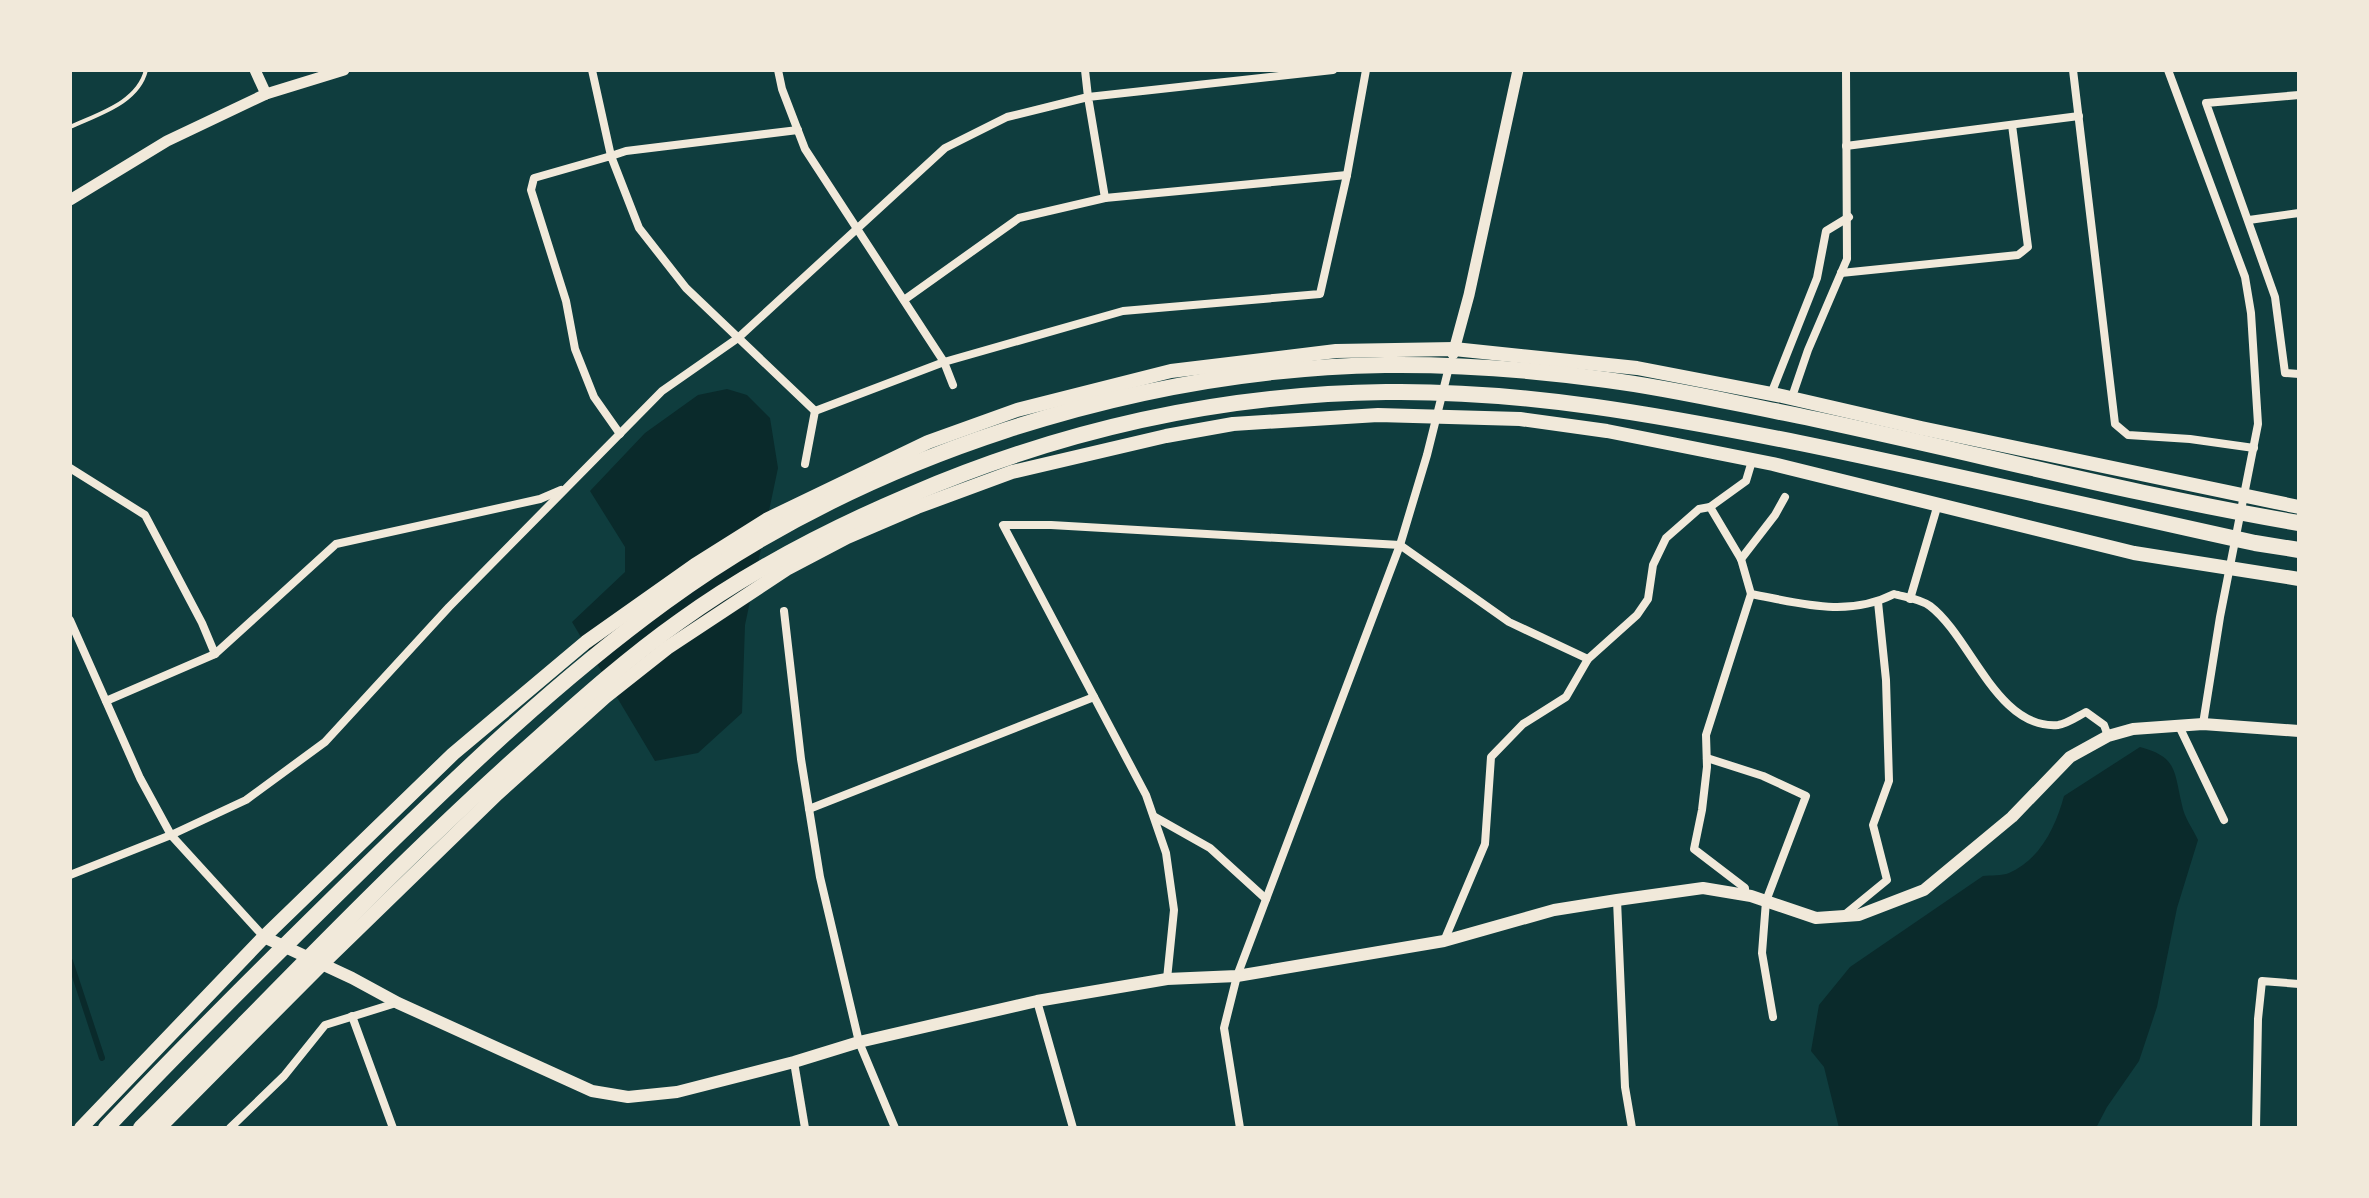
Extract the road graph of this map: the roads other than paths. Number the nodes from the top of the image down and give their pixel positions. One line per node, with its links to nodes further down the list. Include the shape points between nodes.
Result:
1 (146, 70): 18 (lane, via 143,85 119,104)
2 (255, 70): 13 (street)
3 (344, 70): 13 (street)
4 (592, 70): 21 (street)
5 (778, 70): 19 (street)
6 (1085, 70): 15 (street)
7 (1333, 70): 15 (street)
8 (1366, 70): 22 (street)
9 (1518, 70): 32 (street)
10 (1846, 70): 20 (street)
11 (2073, 70): 16 (street)
12 (2168, 70): 41 (street, via 2245,277 2258,424)
13 (266, 94): 24 (street, via 167,141)
14 (2299, 95): 27 (street, via 2206,103)
15 (1088, 97): 23 (street); 28 (street, via 1007,117 945,148)
16 (2079, 116): 17 (street); 41 (street, via 2115,424 2128,435)
17 (2012, 125): 20 (street); 29 (street, via 2028,247 2018,255)
18 (70, 127)
19 (798, 130): 21 (street); 28 (street)
20 (1846, 146): 26 (street)
21 (611, 156): 31 (street, via 639,228 686,288); 40 (street, via 534,178 531,190 566,301 575,349 594,397)
22 (1347, 175): 23 (street); 33 (street, via 1320,294 1123,311)
23 (1105, 198): 30 (street, via 1019,218)
24 (70, 200)
25 (2299, 213): 27 (street)
26 (1849, 217): 29 (street); 37 (street, via 1826,231 1817,278)
27 (2249, 220): 34 (street, via 2275,297 2285,373)
28 (856, 229): 30 (street); 31 (street)
29 (1841, 273): 36 (street)
30 (904, 300): 33 (street)
31 (738, 338): 38 (street); 40 (street, via 662,391)
32 (1453, 353): 37 (highway, via 1637,368); 39 (street); 79 (highway, via 1336,351 1156,375 1017,410 928,442 768,519 586,642 453,754)
33 (944, 362): 35 (street); 38 (street)
34 (2299, 374)
35 (953, 385)
36 (1794, 391)
37 (1771, 394): 49 (highway)
38 (815, 411): 43 (street)
39 (1435, 417): 42 (highway, via 1520,419 1607,431); 51 (street); 81 (highway, via 1317,417 1166,436 1012,472 847,537 722,609 605,697)
40 (620, 434): 45 (street)
41 (2254, 448): 64 (street)
42 (1752, 461): 47 (highway); 48 (street, via 1746,481)
43 (805, 464)
44 (70, 468): 60 (street, via 145,515)
45 (566, 487): 60 (street, via 540,499 336,544); 72 (street, via 325,742 246,800)
46 (1785, 497): 53 (street)
47 (1938, 504): 54 (highway, via 2134,553); 56 (street)
48 (1710, 507): 53 (street); 61 (street, via 1699,509 1666,538 1653,565 1648,599)
49 (2299, 507)
50 (2299, 523): 92 (highway, via 1701,396 1525,370 1396,365 1305,370 1150,392 1063,413 871,483 738,553 668,599 522,718 426,807)
51 (1400, 545): 61 (street, via 1509,622); 62 (street, via 1003,525); 75 (street)
52 (2299, 550): 93 (highway, via 1696,422 1521,397 1382,392 1306,396 1143,418 1071,436 943,481 814,539 679,621 445,822)
53 (1741, 559): 55 (street)
54 (2299, 579)
55 (1751, 594): 57 (street, via 1840,609); 68 (street, via 1706,735)
56 (1910, 599): 57 (street, via 1894,594); 67 (street, via 1927,603 1944,618 1991,684 2029,720 2059,725 2086,712 2104,725)
57 (1878, 602): 78 (street, via 1889,781 1873,825 1887,880)
58 (784, 611): 69 (street)
59 (70, 620): 63 (street)
60 (215, 654): 63 (street)
61 (1588, 659): 80 (street, via 1566,697 1523,724 1491,757 1485,844)
62 (1094, 697): 69 (street); 70 (street)
63 (106, 701): 72 (street)
64 (2203, 724): 65 (main road); 66 (main road)
65 (2179, 726): 67 (main road); 71 (street)
66 (2299, 731)
67 (2108, 736): 78 (main road, via 2070,757 2012,817 1924,890)
68 (1707, 758): 74 (street, via 1694,849 1732,875); 77 (street, via 1806,796)
69 (809, 809): 89 (street)
70 (1154, 817): 75 (street, via 1210,848); 83 (street, via 1166,853 1174,910)
71 (2224, 820)
72 (171, 835): 73 (street); 79 (street)
73 (70, 875)
74 (1745, 895): 76 (main road, via 1703,888); 77 (main road)
75 (1266, 899): 82 (street)
76 (1617, 900): 80 (main road, via 1554,910); 101 (street, via 1625,1087)
77 (1766, 901): 78 (main road, via 1816,918); 88 (street, via 1762,953)
78 (1843, 916)
79 (264, 937): 81 (main road); 91 (highway)
80 (1444, 941): 82 (main road)
81 (322, 964): 86 (main road); 94 (highway)
82 (1237, 976): 83 (main road); 100 (street, via 1224,1028)
83 (1167, 979): 85 (main road)
84 (2299, 984): 102 (street, via 2262,981)
85 (1037, 1001): 89 (main road); 99 (street)
86 (398, 1003): 87 (street); 90 (main road, via 592,1091 628,1097 677,1092)
87 (352, 1016): 95 (street, via 325,1025 284,1076); 96 (street)
88 (1773, 1017)
89 (859, 1042): 90 (main road); 98 (street)
90 (794, 1062): 97 (street)
91 (81, 1128)
92 (106, 1128)
93 (141, 1128)
94 (159, 1128)
95 (230, 1128)
96 (393, 1128)
97 (805, 1128)
98 (895, 1128)
99 (1073, 1128)
100 (1240, 1128)
101 (1632, 1128)
102 (2256, 1128)

